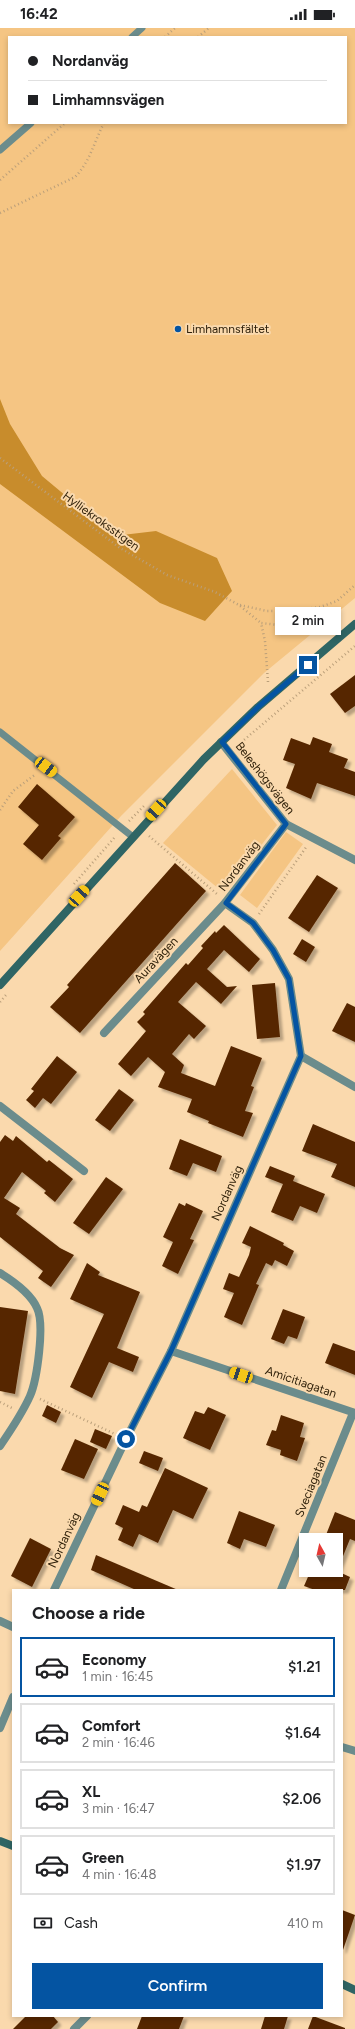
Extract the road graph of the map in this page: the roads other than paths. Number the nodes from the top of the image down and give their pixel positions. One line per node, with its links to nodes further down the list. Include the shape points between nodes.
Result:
1 (142, 28): 2 (lane)
2 (133, 36)
3 (30, 124): 4 (lane)
4 (0, 150)
5 (355, 624): 7 (main road, via 258,707)
6 (0, 732): 9 (lane)
7 (222, 742): 8 (street, Beleshögsvägen); 9 (main road)
8 (286, 824): 10 (street, Beleshögsvägen); 11 (street, Nordanväg)
9 (133, 837): 12 (main road)
10 (355, 860)
11 (226, 903): 13 (street, Auravägen); 14 (street, Nordanväg, via 253,923 273,950 289,979)
12 (0, 985)
13 (104, 1033)
14 (301, 1056): 15 (street); 19 (street, Nordanväg)
15 (355, 1087)
16 (0, 1106): 17 (street)
17 (84, 1171)
18 (0, 1272): 21 (street, via 32,1299 41,1321 31,1394)
19 (171, 1351): 20 (street, Amicitiagatan); 22 (street, Nordanväg)
20 (354, 1413): 23 (street, Sveciagatan)
21 (0, 1446)
22 (54, 1589)
23 (281, 1589)
24 (0, 1621): 25 (street)
25 (12, 1627)
26 (12, 1698): 27 (street)
27 (0, 1728)
28 (343, 1747): 29 (street)
29 (355, 1751)
30 (0, 1841): 31 (main road)
31 (12, 1846)
32 (343, 1984): 33 (main road)
33 (355, 1990)
34 (86, 2017): 35 (street)
35 (74, 2029)

